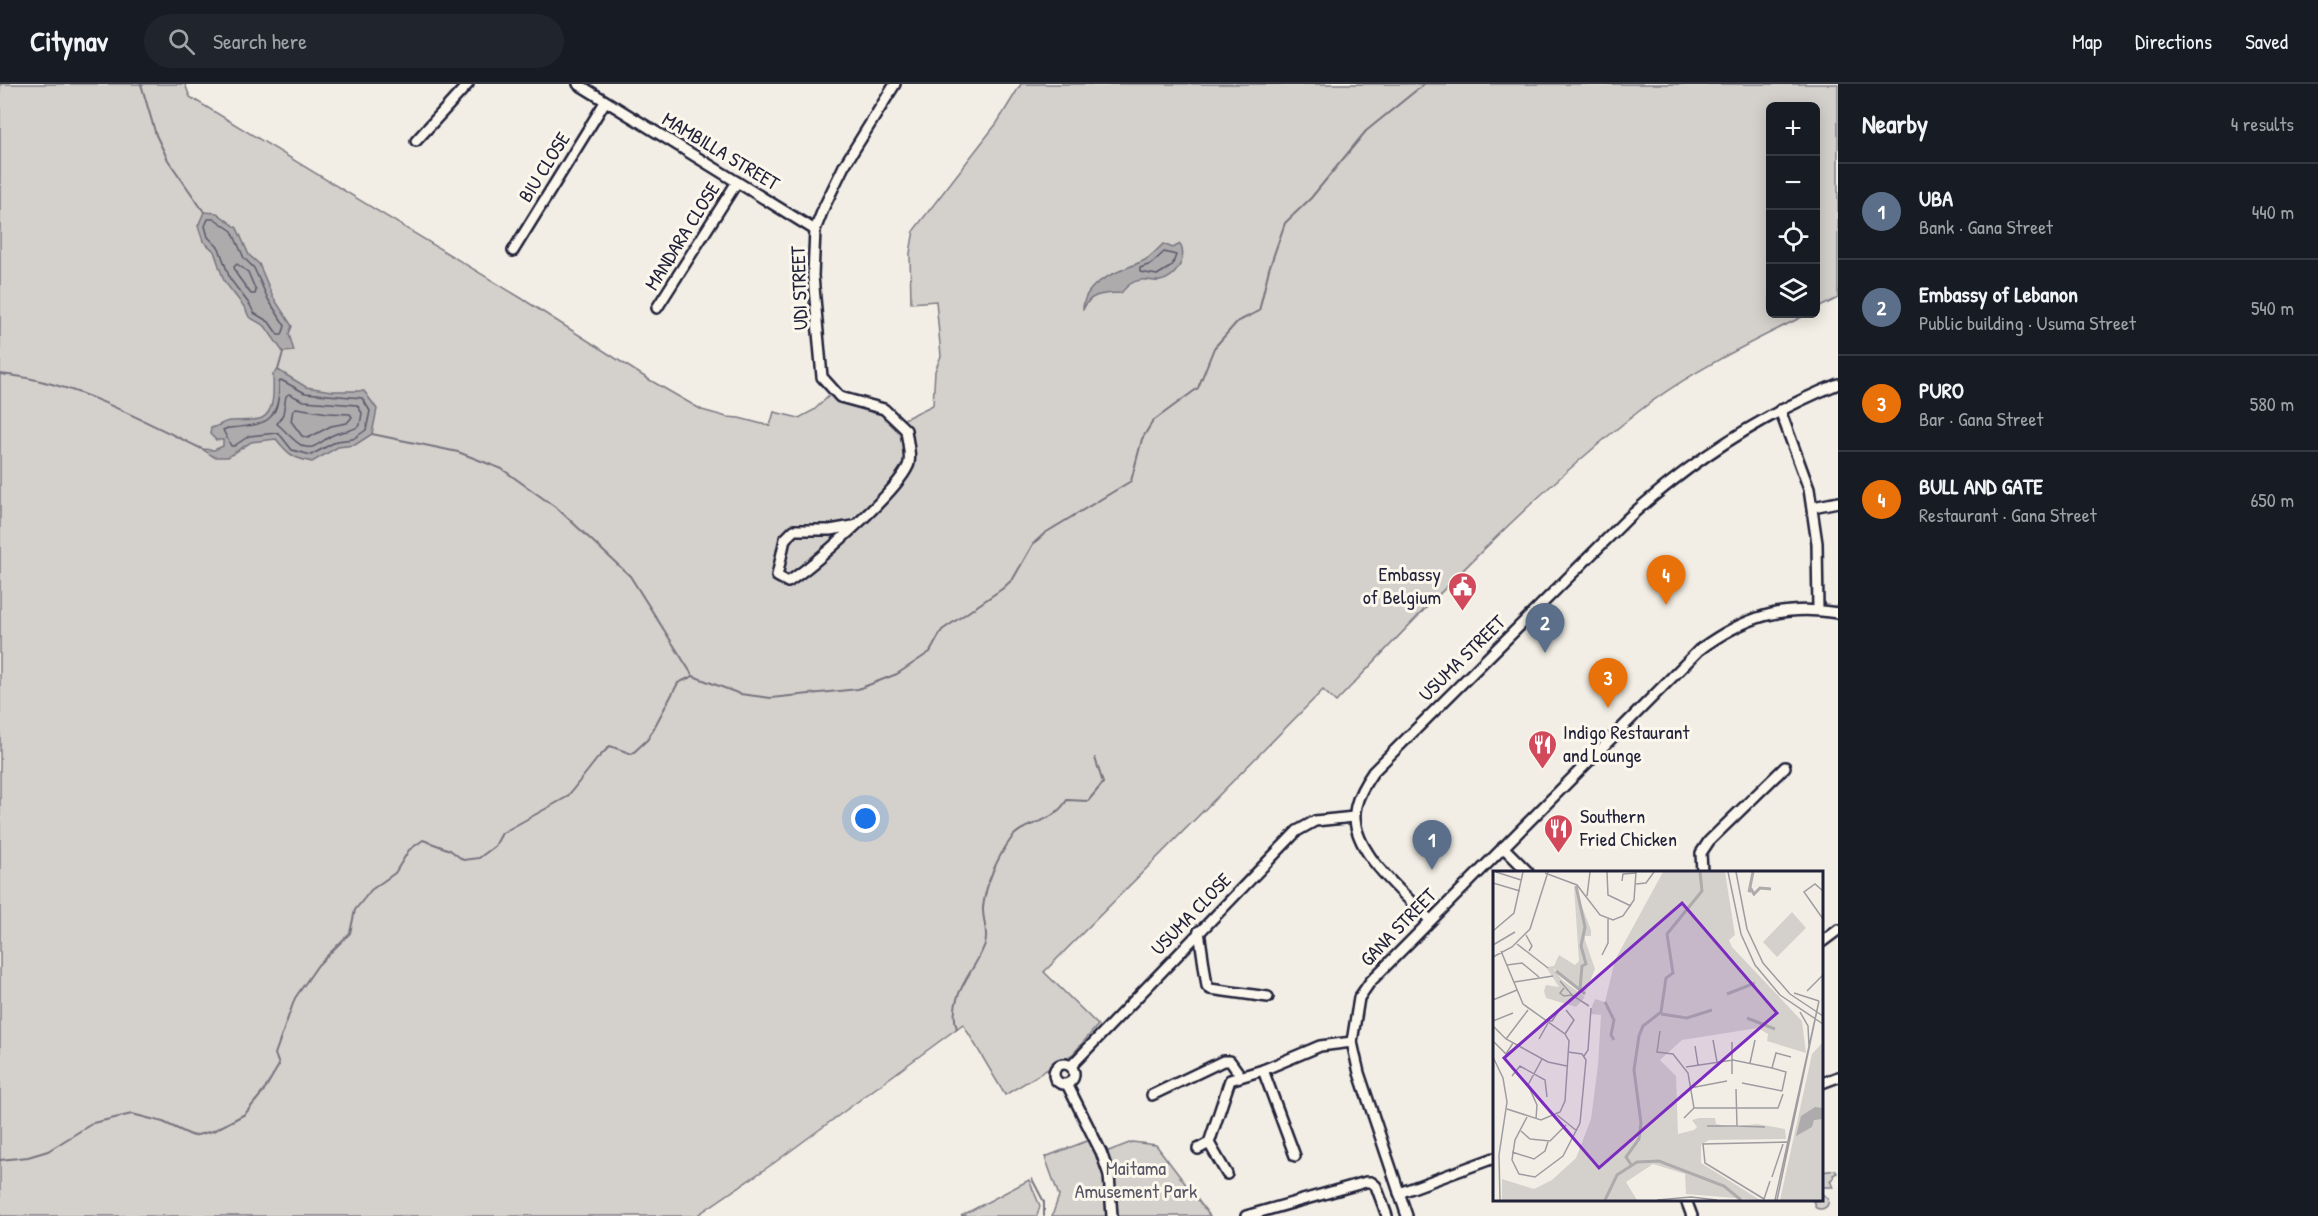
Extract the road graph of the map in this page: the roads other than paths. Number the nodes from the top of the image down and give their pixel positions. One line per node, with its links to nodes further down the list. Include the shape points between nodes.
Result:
1 (468, 84): 5 (street)
2 (578, 84): 4 (street, MAMBILLA STREET)
3 (891, 85): 7 (street, UDI STREET, via 840,173)
4 (605, 102): 6 (street, MAMBILLA STREET); 8 (street, BIU CLOSE)
5 (416, 141)
6 (737, 182): 7 (street, MAMBILLA STREET); 9 (street, MANDARA CLOSE)
7 (815, 230): 14 (street, UDI STREET, via 813,276 822,377 840,397 884,409 906,430 909,465 896,484)
8 (513, 251)
9 (657, 308)
10 (1838, 384): 11 (street, USUMA STREET)
11 (1780, 410): 13 (street); 18 (street, USUMA STREET, via 1696,462 1627,519 1374,772 1359,796)
12 (1838, 502): 13 (street)
13 (1813, 507): 15 (street)
14 (853, 526): 14 (street, via 788,582 777,576 785,539 794,530)
15 (1818, 610): 16 (street, GANA STREET); 19 (street, GANA STREET, via 1787,610 1756,619 1699,650)
16 (1838, 614)
17 (1785, 767): 21 (street, via 1709,841 1701,852)
18 (1354, 817): 22 (street, via 1366,852); 24 (street, USUMA CLOSE, via 1315,821 1297,831)
19 (1503, 847): 20 (street); 22 (street, GANA STREET)
20 (1526, 871)
21 (1702, 871)
22 (1430, 920): 27 (street, GANA STREET, via 1359,998)
23 (1838, 930): 25 (street)
24 (1199, 931): 26 (street, via 1210,989); 28 (street, USUMA CLOSE)
25 (1823, 941)
26 (1268, 997)
27 (1352, 1042): 29 (street, via 1320,1046); 40 (street, GANA STREET)
28 (1071, 1066): 33 (street, via 1075,1072); 33 (street, USUMA CLOSE, via 1064,1063 1054,1071 1054,1078)
29 (1263, 1070): 30 (street); 37 (street)
30 (1240, 1075): 34 (street, via 1230,1061 1223,1061); 35 (street, via 1227,1083)
31 (1838, 1077): 32 (street)
32 (1823, 1082)
33 (1067, 1084): 42 (street, USUMA CLOSE, via 1109,1175)
34 (1152, 1095)
35 (1209, 1143): 36 (street); 39 (street)
36 (1198, 1149)
37 (1295, 1156)
38 (1493, 1158): 40 (street)
39 (1227, 1174)
40 (1399, 1193): 45 (street, GANA STREET)
41 (1686, 1201): 46 (street)
42 (1112, 1216)
43 (1246, 1216): 44 (street, via 1371,1182)
44 (1387, 1216)
45 (1407, 1216)
46 (1692, 1216)

